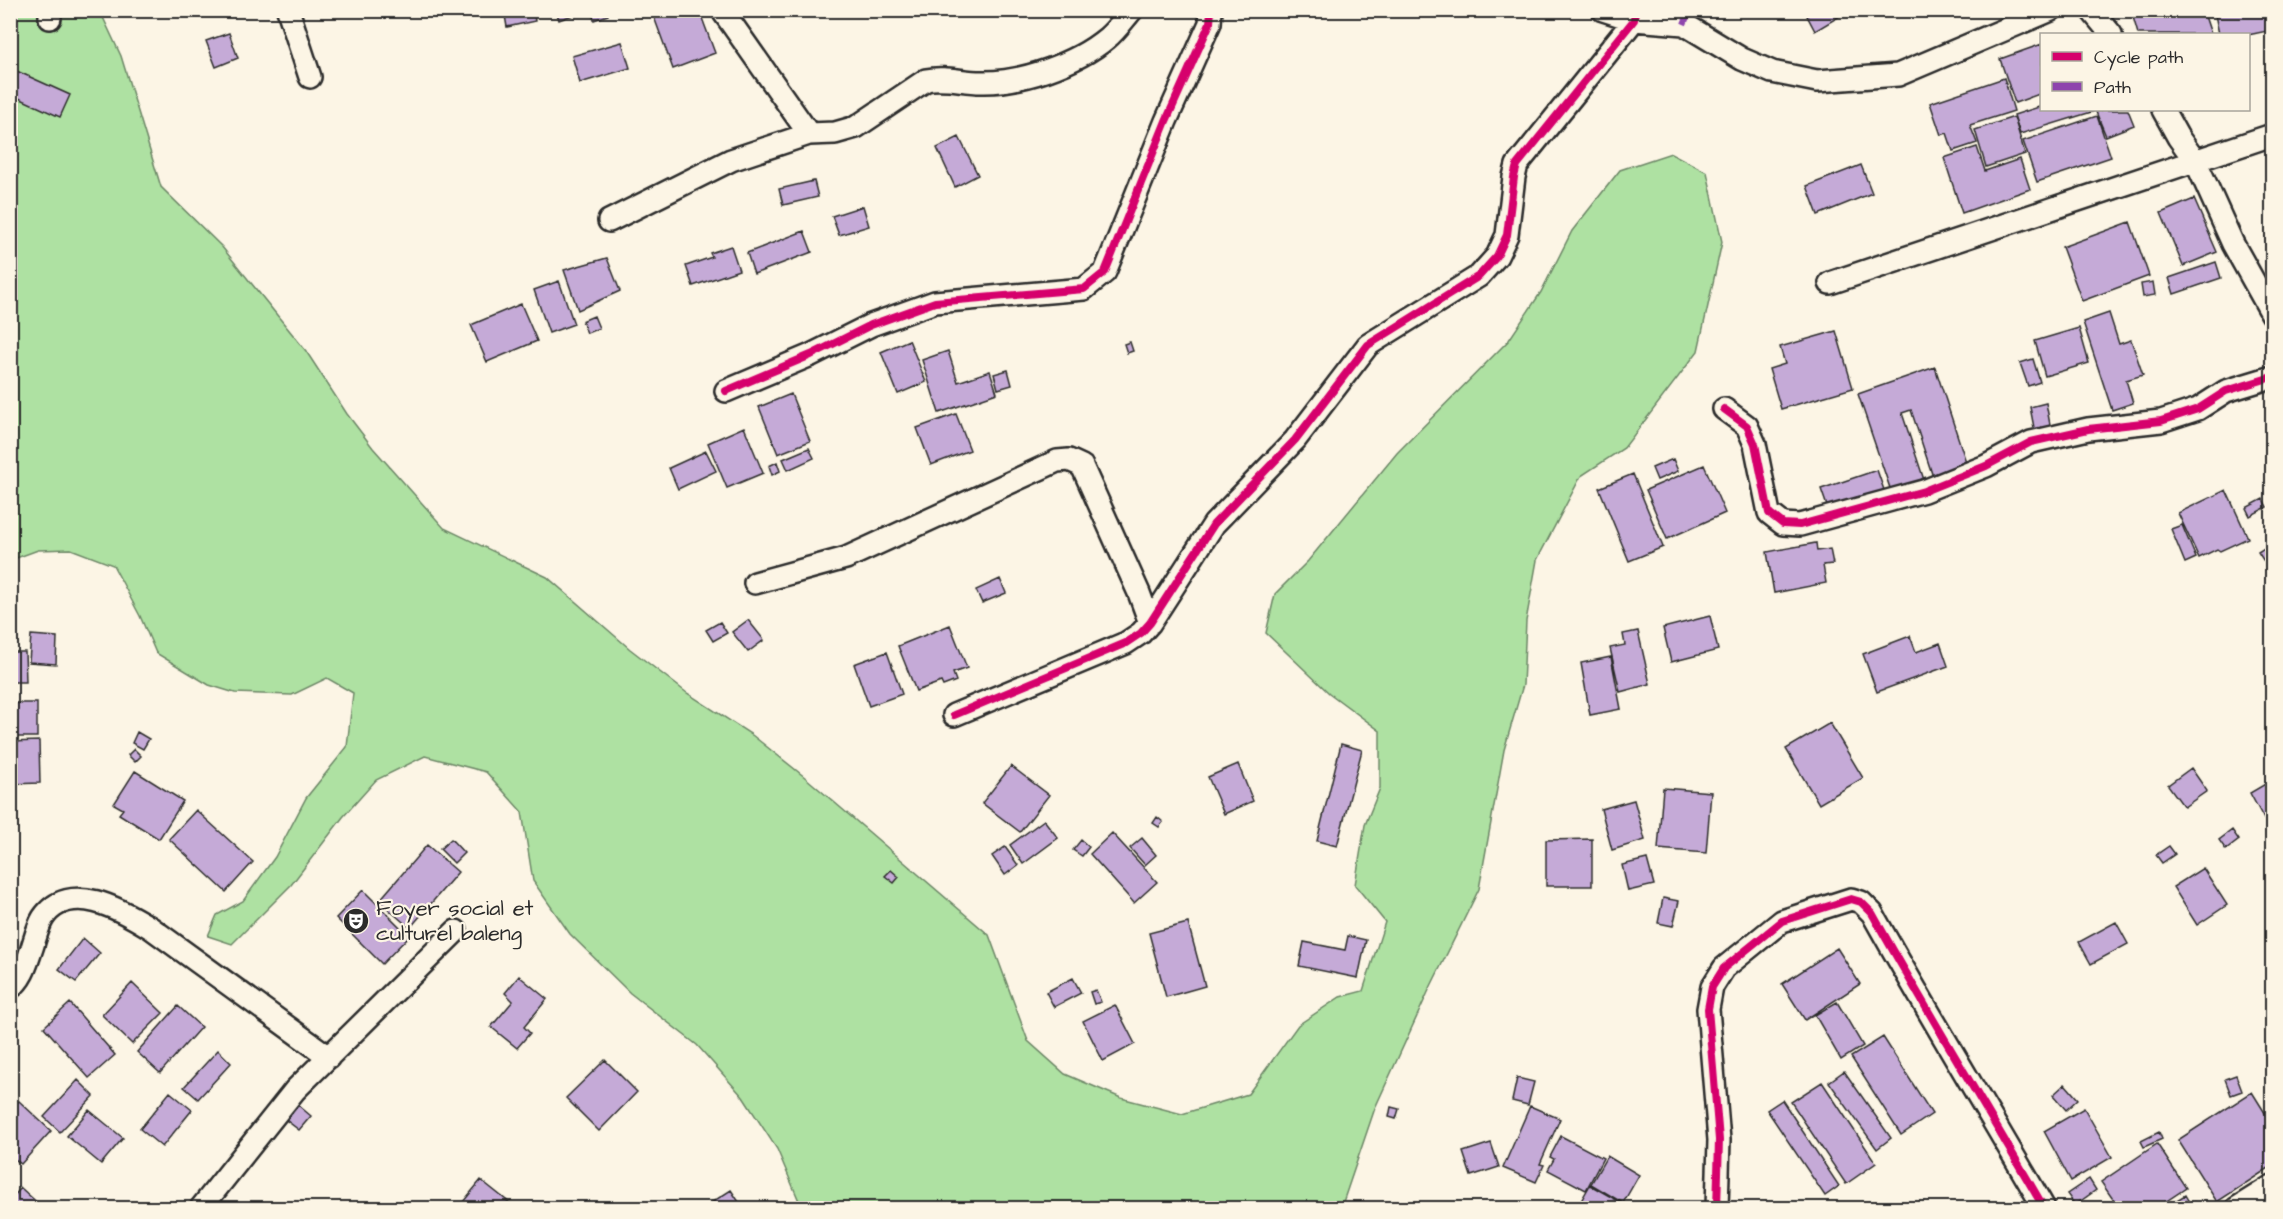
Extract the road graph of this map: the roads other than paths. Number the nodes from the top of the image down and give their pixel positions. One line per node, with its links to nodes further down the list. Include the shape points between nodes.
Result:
1 (288, 10): 10 (street)
2 (1132, 10): 12 (street, via 1108,38 1064,63 1026,77 983,82 926,80 856,127)
3 (1211, 10): 19 (street, via 1210,23 1105,272 1084,289 935,303 871,325)
4 (1603, 10): 8 (street)
5 (2051, 10): 8 (street, via 1898,75 1817,81 1772,72 1684,24)
6 (2091, 10): 9 (street)
7 (724, 13): 12 (street)
8 (1635, 15): 22 (street, via 1517,165 1507,235 1497,256 1479,276 1368,345 1295,440 1214,525)
9 (2110, 33)
10 (310, 77)
11 (2164, 111): 14 (street)
12 (809, 134): 15 (street, via 731,160)
13 (2272, 135): 14 (street)
14 (2196, 162): 16 (street); 17 (street, via 2233,244)
15 (609, 221)
16 (1830, 283)
17 (2272, 314)
18 (2272, 376): 20 (street, via 2226,392 2198,410 2161,421 2088,429 2031,442 1924,491 1800,525 1783,524 1769,513 1755,444 1747,426)
19 (726, 391)
20 (1724, 409)
21 (755, 583): 22 (street, via 846,558 1057,460 1069,460 1082,466)
22 (1150, 623): 23 (street, via 1126,643)
23 (954, 715)
24 (456, 931): 26 (street)
25 (10, 988): 26 (street, via 23,973 43,918 58,903 76,898 121,910 151,927)
26 (328, 1057): 28 (street, via 295,1090)
27 (2272, 1186): 31 (street)
28 (201, 1209)
29 (1717, 1209): 30 (street, via 1719,1140 1708,1009 1712,987 1724,968 1782,921 1851,899 1861,902 1872,913)
30 (2044, 1209)
31 (2237, 1209)

